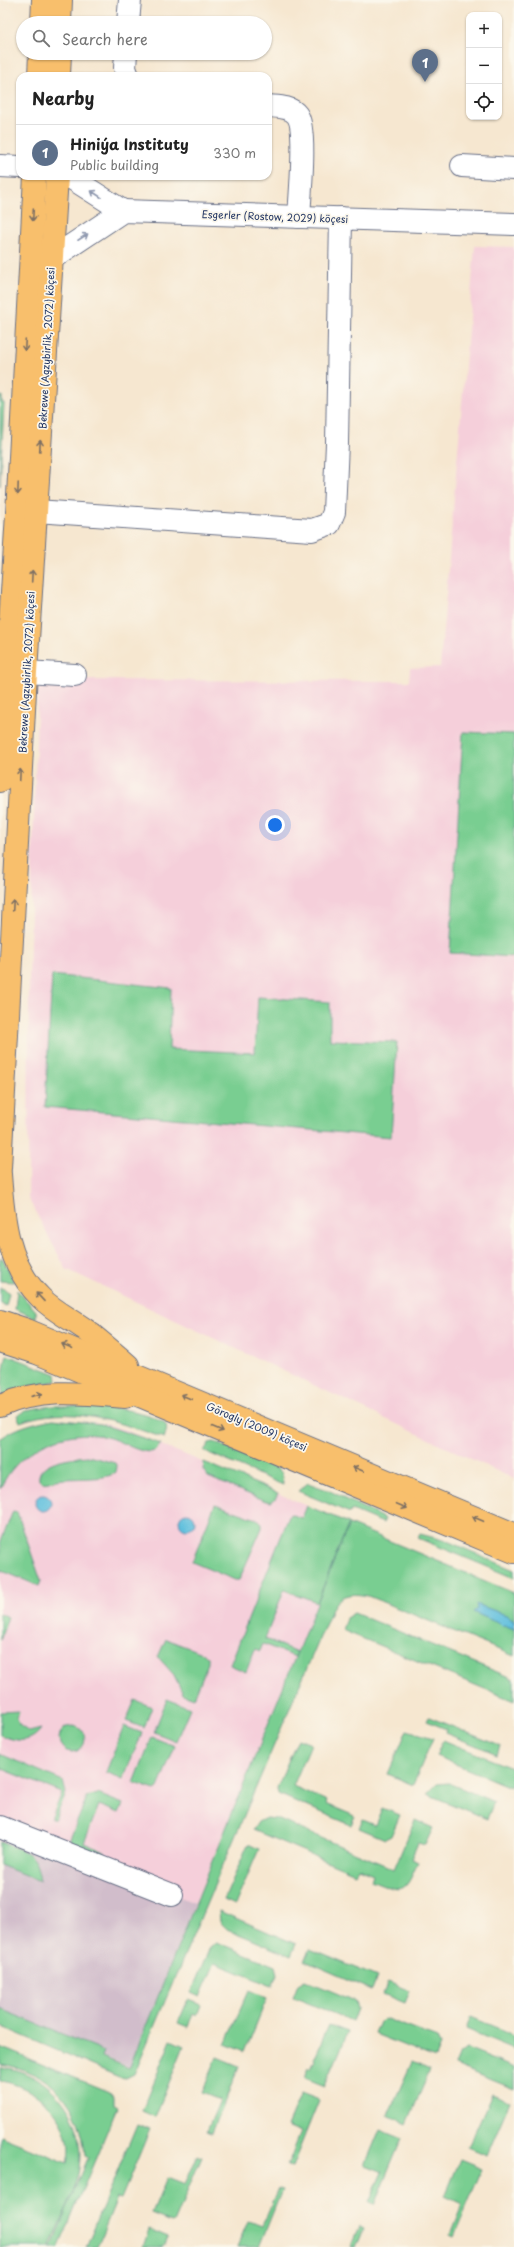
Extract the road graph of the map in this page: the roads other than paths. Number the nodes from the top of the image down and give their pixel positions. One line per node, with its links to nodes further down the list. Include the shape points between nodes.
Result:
1 (43, 0): 4 (main road)
2 (61, 0): 5 (main road)
3 (130, 0): 6 (street)
4 (42, 16)
5 (60, 16)
6 (129, 16)
7 (40, 60): 10 (main road)
8 (60, 60): 11 (main road)
9 (126, 60): 12 (street)
10 (39, 72)
11 (59, 72)
12 (126, 72)
13 (272, 106): 22 (street, via 285,107 297,115 302,130)
14 (0, 166): 16 (street)
15 (462, 166): 17 (street)
16 (16, 167)
17 (514, 169)
18 (35, 180): 26 (main road, Bekrewe (Agzybirlik, 2072) köçesi, one-way to 26)
19 (56, 180): 25 (main road, Bekrewe (Agzybirlik, 2072) köçesi)
20 (74, 180): 21 (street, one-way to 20)
21 (123, 211): 22 (street, Esgerler (Rostow, 2029) köçesi); 25 (street, one-way to 21)
22 (299, 217): 23 (street, Esgerler (Rostow, 2029) köçesi)
23 (341, 218): 24 (street, Esgerler (Rostow, 2029) köçesi); 26 (street, via 337,436 334,512 329,524 312,530)
24 (514, 224)
25 (51, 259): 26 (main road, Bekrewe (Agzybirlik, 2072) köçesi, one-way to 25)
26 (26, 512): 27 (main road, Bekrewe (Agzybirlik, 2072) köçesi, one-way to 26); 29 (main road, Bekrewe (Agzybirlik, 2072) köçesi)
27 (26, 672): 28 (street); 30 (main road, Bekrewe (Agzybirlik, 2072) köçesi, one-way to 27)
28 (75, 675)
29 (0, 781)
30 (0, 1168)
31 (0, 1174): 34 (main road, one-way to 31, via 85,1330 40,1298 26,1280 9,1243 2,1206)
32 (0, 1321): 34 (main road, Görogly (2009) köçesi, one-way to 32, via 27,1330)
33 (0, 1341): 34 (main road, Görogly (2009) köçesi)
34 (146, 1389): 35 (main road, one-way to 34, via 44,1393); 36 (main road, Görogly (2009) köçesi, one-way to 34); 37 (main road, Görogly (2009) köçesi, one-way to 37)
35 (0, 1406)
36 (514, 1534)
37 (514, 1552)
38 (0, 1827): 39 (street)
39 (172, 1895)

